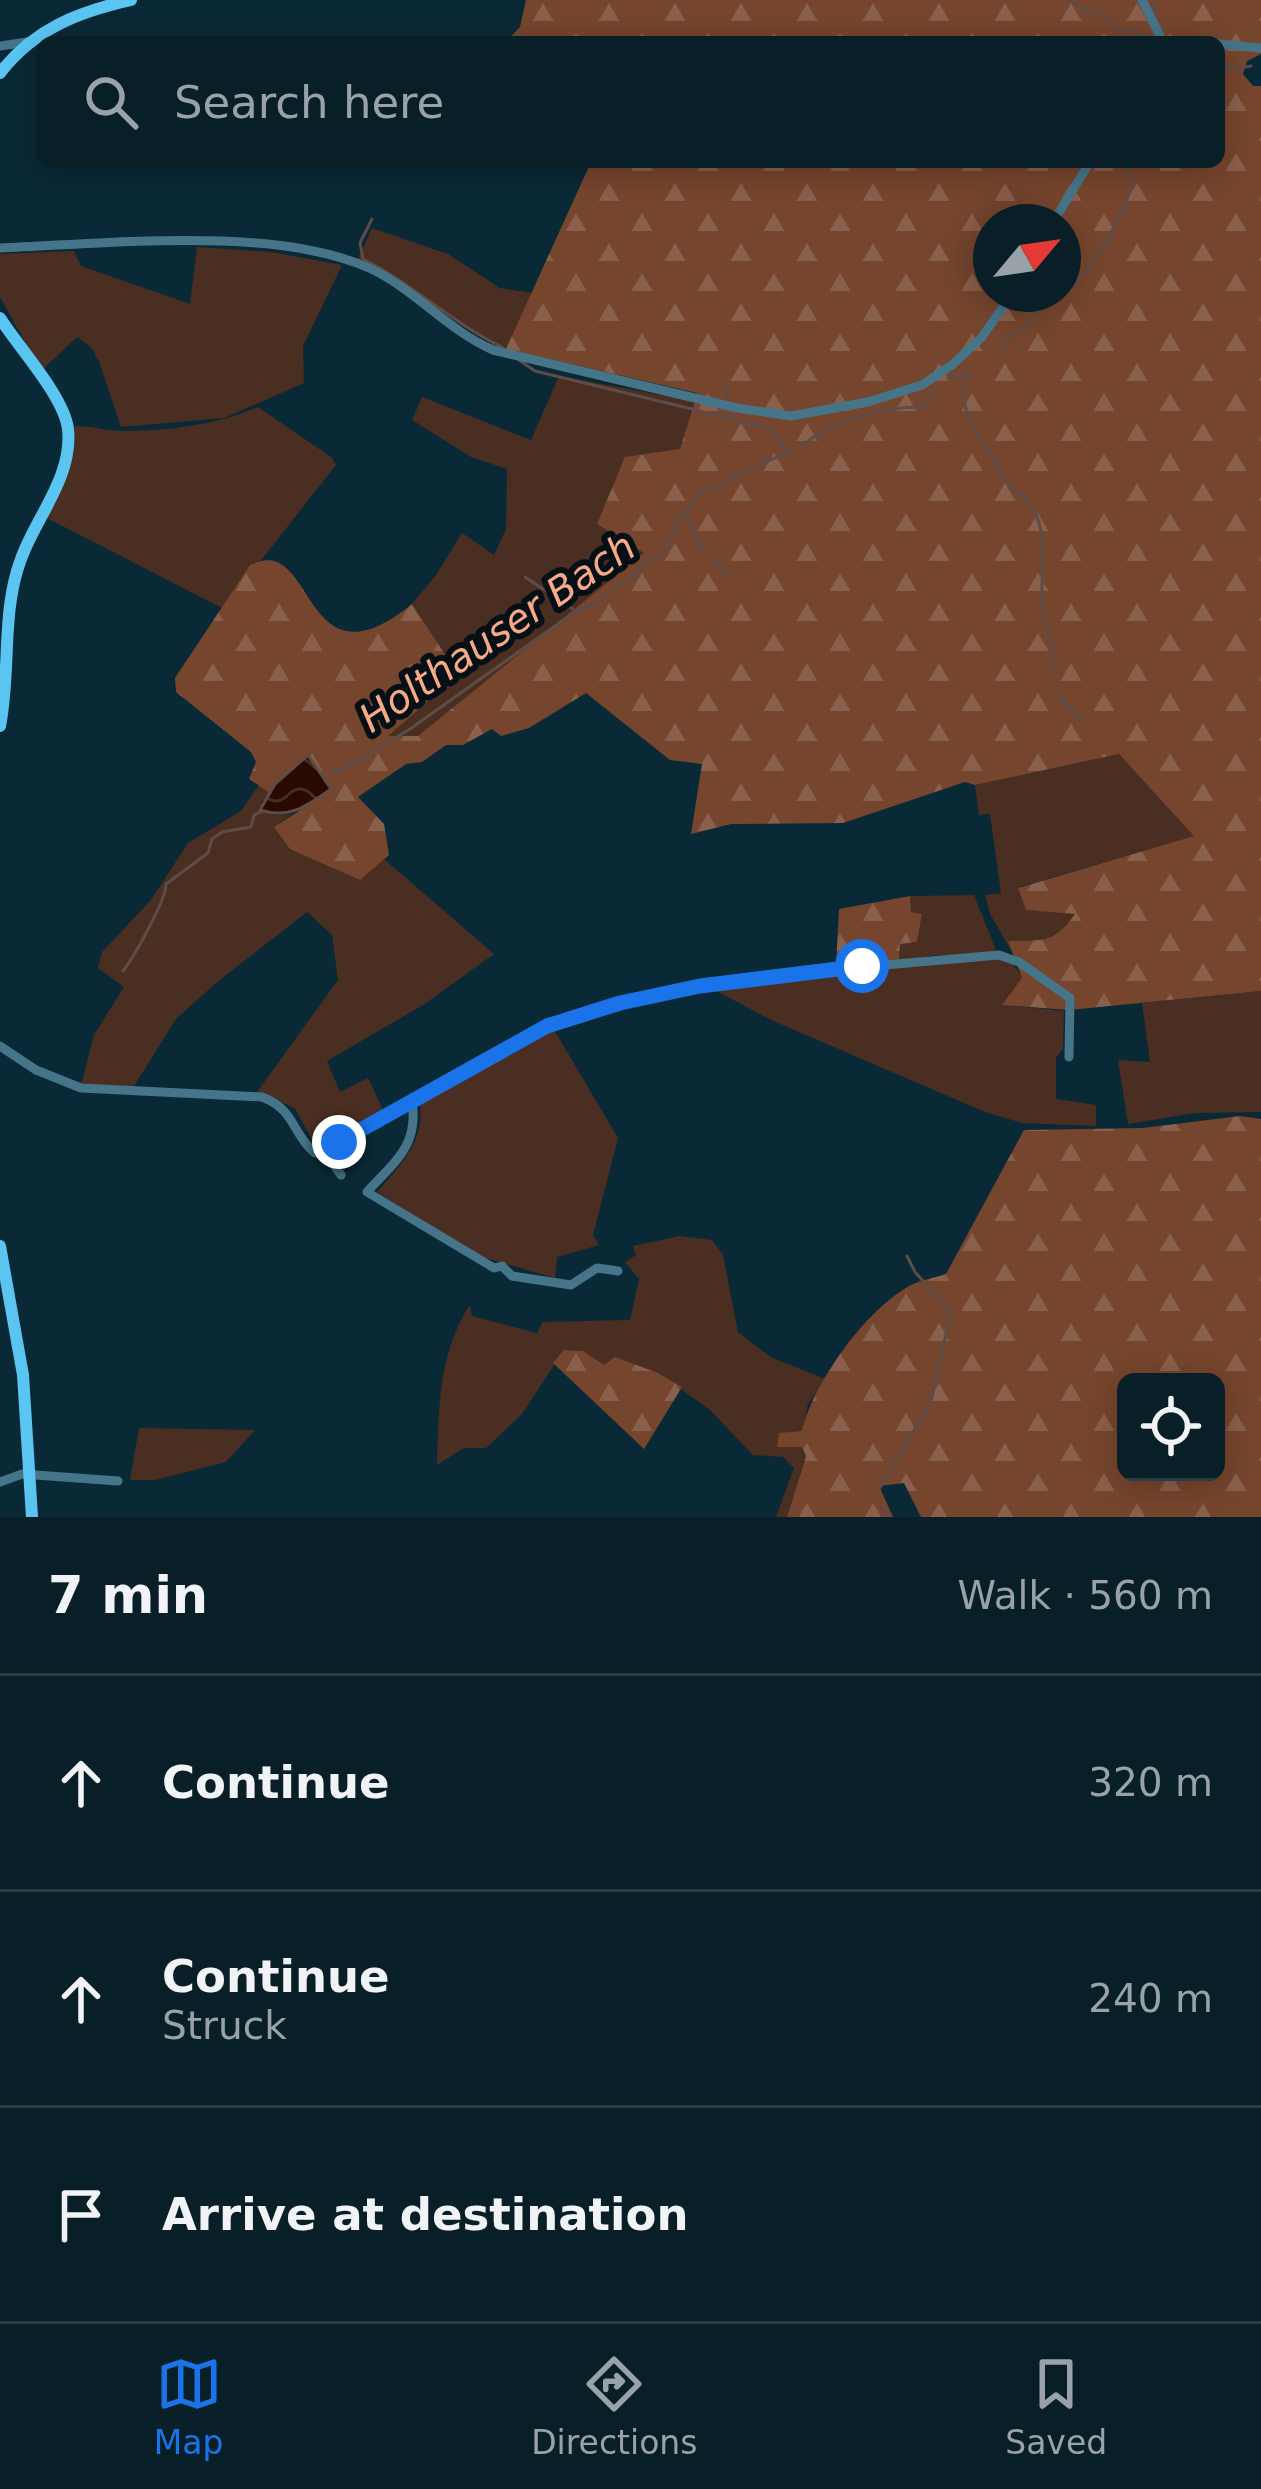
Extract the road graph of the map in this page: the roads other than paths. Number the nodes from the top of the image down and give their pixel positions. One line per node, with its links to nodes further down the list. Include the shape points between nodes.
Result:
1 (131, 0): 4 (main road)
2 (1142, 0): 3 (street)
3 (1160, 36)
4 (27, 42): 6 (street); 8 (main road)
5 (1225, 45): 7 (street)
6 (0, 46)
7 (1261, 48)
8 (0, 73)
9 (1086, 168): 10 (street)
10 (1064, 204)
11 (0, 248): 12 (street, via 191,242 350,261 506,354 780,416 922,386 982,337)
12 (999, 312)
13 (0, 318): 14 (main road, via 59,405 68,433 56,488 20,562 10,604)
14 (0, 722)
15 (0, 1046): 18 (street, via 81,1088 262,1097 280,1104 307,1148)
16 (1069, 1057): 17 (street, via 1070,998 999,956 760,976 620,1003 547,1026)
17 (412, 1101): 18 (street); 21 (street, via 413,1135 367,1192 512,1276 571,1286 597,1268)
18 (323, 1150): 19 (street)
19 (341, 1175)
20 (0, 1246): 22 (main road, via 23,1375)
21 (618, 1271)
22 (28, 1474): 23 (street); 24 (street); 25 (main road)
23 (118, 1481)
24 (0, 1482)
25 (32, 1517)

